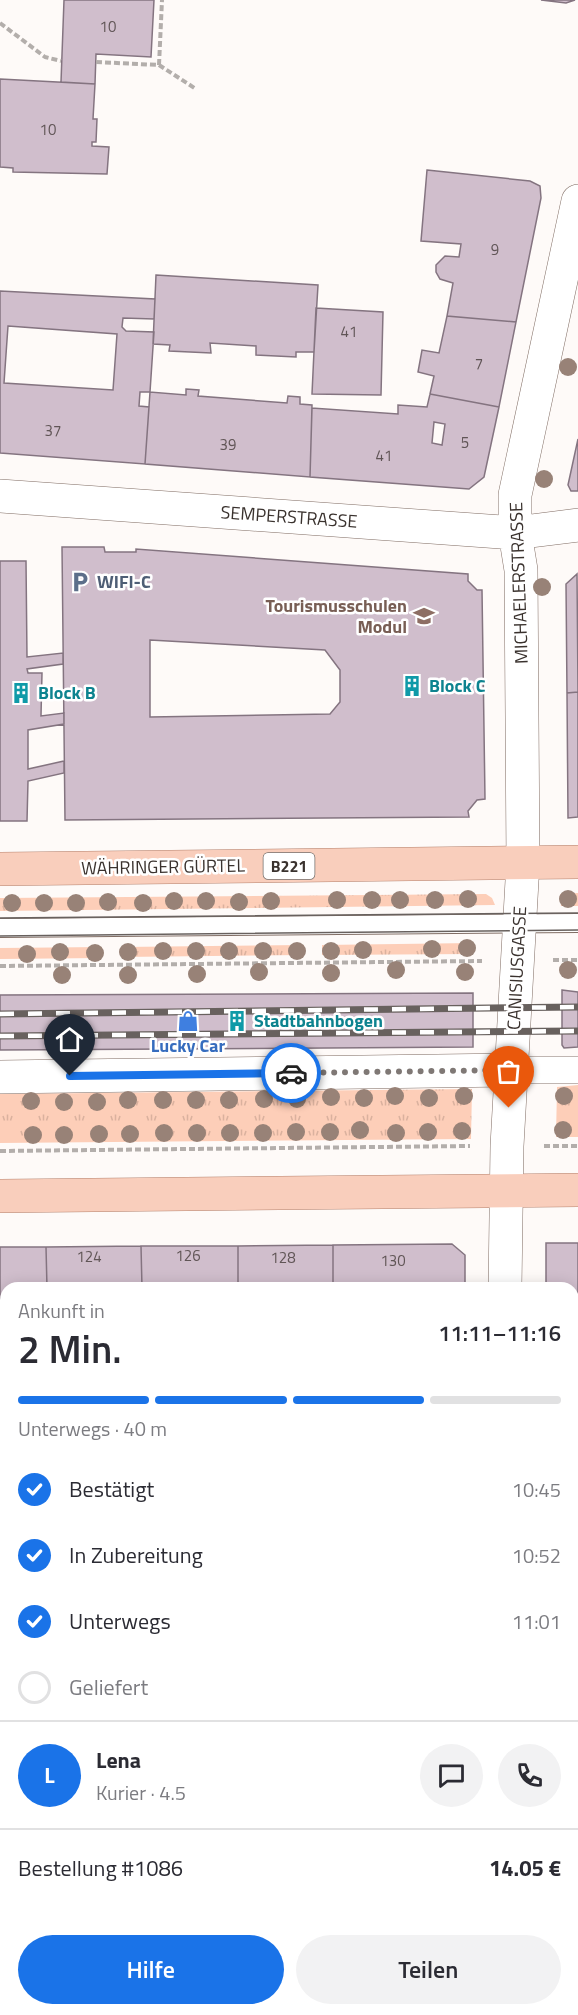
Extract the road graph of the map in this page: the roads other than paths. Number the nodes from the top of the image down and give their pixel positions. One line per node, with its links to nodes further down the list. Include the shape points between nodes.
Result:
1 (578, 201): 4 (street, MICHAELERSTRASSE, via 515,495)
2 (0, 496): 4 (street, SEMPERSTRASSE)
3 (578, 525): 4 (street, SEMPERSTRASSE)
4 (515, 533): 6 (street, MICHAELERSTRASSE, via 521,570)
5 (578, 862): 6 (main road, WÄHRINGER GÜRTEL / B221)
6 (523, 863): 7 (main road, WÄHRINGER GÜRTEL / B221); 8 (street, CANISIUSGASSE)
7 (0, 869)
8 (521, 923): 9 (lane); 10 (lane); 11 (street, CANISIUSGASSE)
9 (578, 923)
10 (0, 928)
11 (511, 1070): 12 (street); 13 (street); 15 (street, CANISIUSGASSE)
12 (578, 1070)
13 (0, 1077)
14 (578, 1190): 15 (main road)
15 (506, 1191): 16 (main road); 17 (street, CANISIUSGASSE)
16 (0, 1196)
17 (505, 1282)

